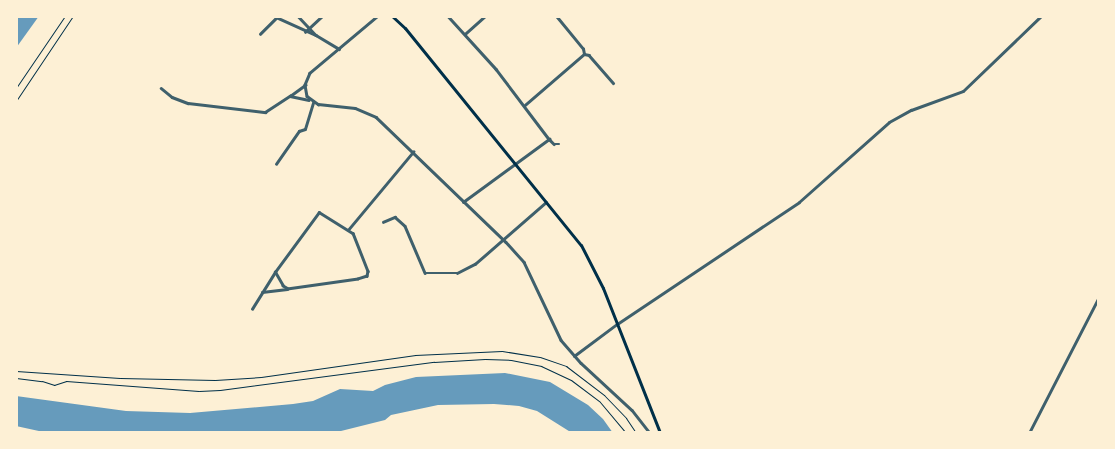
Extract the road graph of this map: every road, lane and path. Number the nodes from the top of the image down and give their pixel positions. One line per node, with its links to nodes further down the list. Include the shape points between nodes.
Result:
1 (65, 16): 22 (path)
2 (72, 16): 25 (path)
3 (298, 16): 13 (street)
4 (324, 16): 13 (street)
5 (378, 16): 18 (street)
6 (383, 16): 7 (main road)
7 (391, 16): 32 (main road, via 405,28)
8 (448, 16): 16 (street)
9 (485, 16): 16 (street)
10 (556, 16): 19 (street)
11 (1041, 16): 43 (street, via 963,91 911,110 889,122 799,202)
12 (278, 17): 14 (street); 15 (street)
13 (308, 28): 14 (street); 17 (street)
14 (305, 32): 17 (street)
15 (260, 34)
16 (465, 34): 27 (street)
17 (316, 35): 18 (street)
18 (339, 49): 21 (street, via 315,69)
19 (584, 54): 20 (street, via 589,55); 27 (street)
20 (613, 83)
21 (305, 85): 24 (street); 26 (street, via 305,92)
22 (16, 88)
23 (160, 88): 24 (street, via 188,103 265,112)
24 (290, 96): 26 (street)
25 (16, 101)
26 (312, 101): 30 (street, via 354,108 372,115); 31 (street, via 305,129 299,131)
27 (525, 106): 28 (street)
28 (549, 139): 29 (street); 32 (street)
29 (559, 144)
30 (413, 152): 34 (street); 36 (street)
31 (276, 164)
32 (516, 164): 33 (main road); 34 (street)
33 (547, 201): 37 (street); 43 (main road, via 593,265)
34 (463, 202): 37 (street)
35 (383, 222): 37 (street, via 395,217 405,226 424,270 429,274 457,273 470,268)
36 (348, 230): 38 (street, via 319,212); 39 (street, via 360,248 367,276)
37 (503, 240): 44 (street, via 524,262 554,330)
38 (275, 272): 39 (street, via 283,286); 40 (street)
39 (288, 288): 40 (street)
40 (262, 292): 42 (street)
41 (1099, 296): 51 (street)
42 (252, 309)
43 (618, 324): 44 (street); 50 (main road)
44 (574, 356): 49 (street, via 632,410)
45 (16, 371): 48 (path, via 215,380 261,377 415,354 502,351 540,357 566,366 604,395)
46 (16, 378): 47 (path, via 54,385 66,381 199,391 434,362 511,360 541,366 571,380 600,402)
47 (626, 433)
48 (636, 433)
49 (650, 433)
50 (660, 433)
51 (1029, 433)

